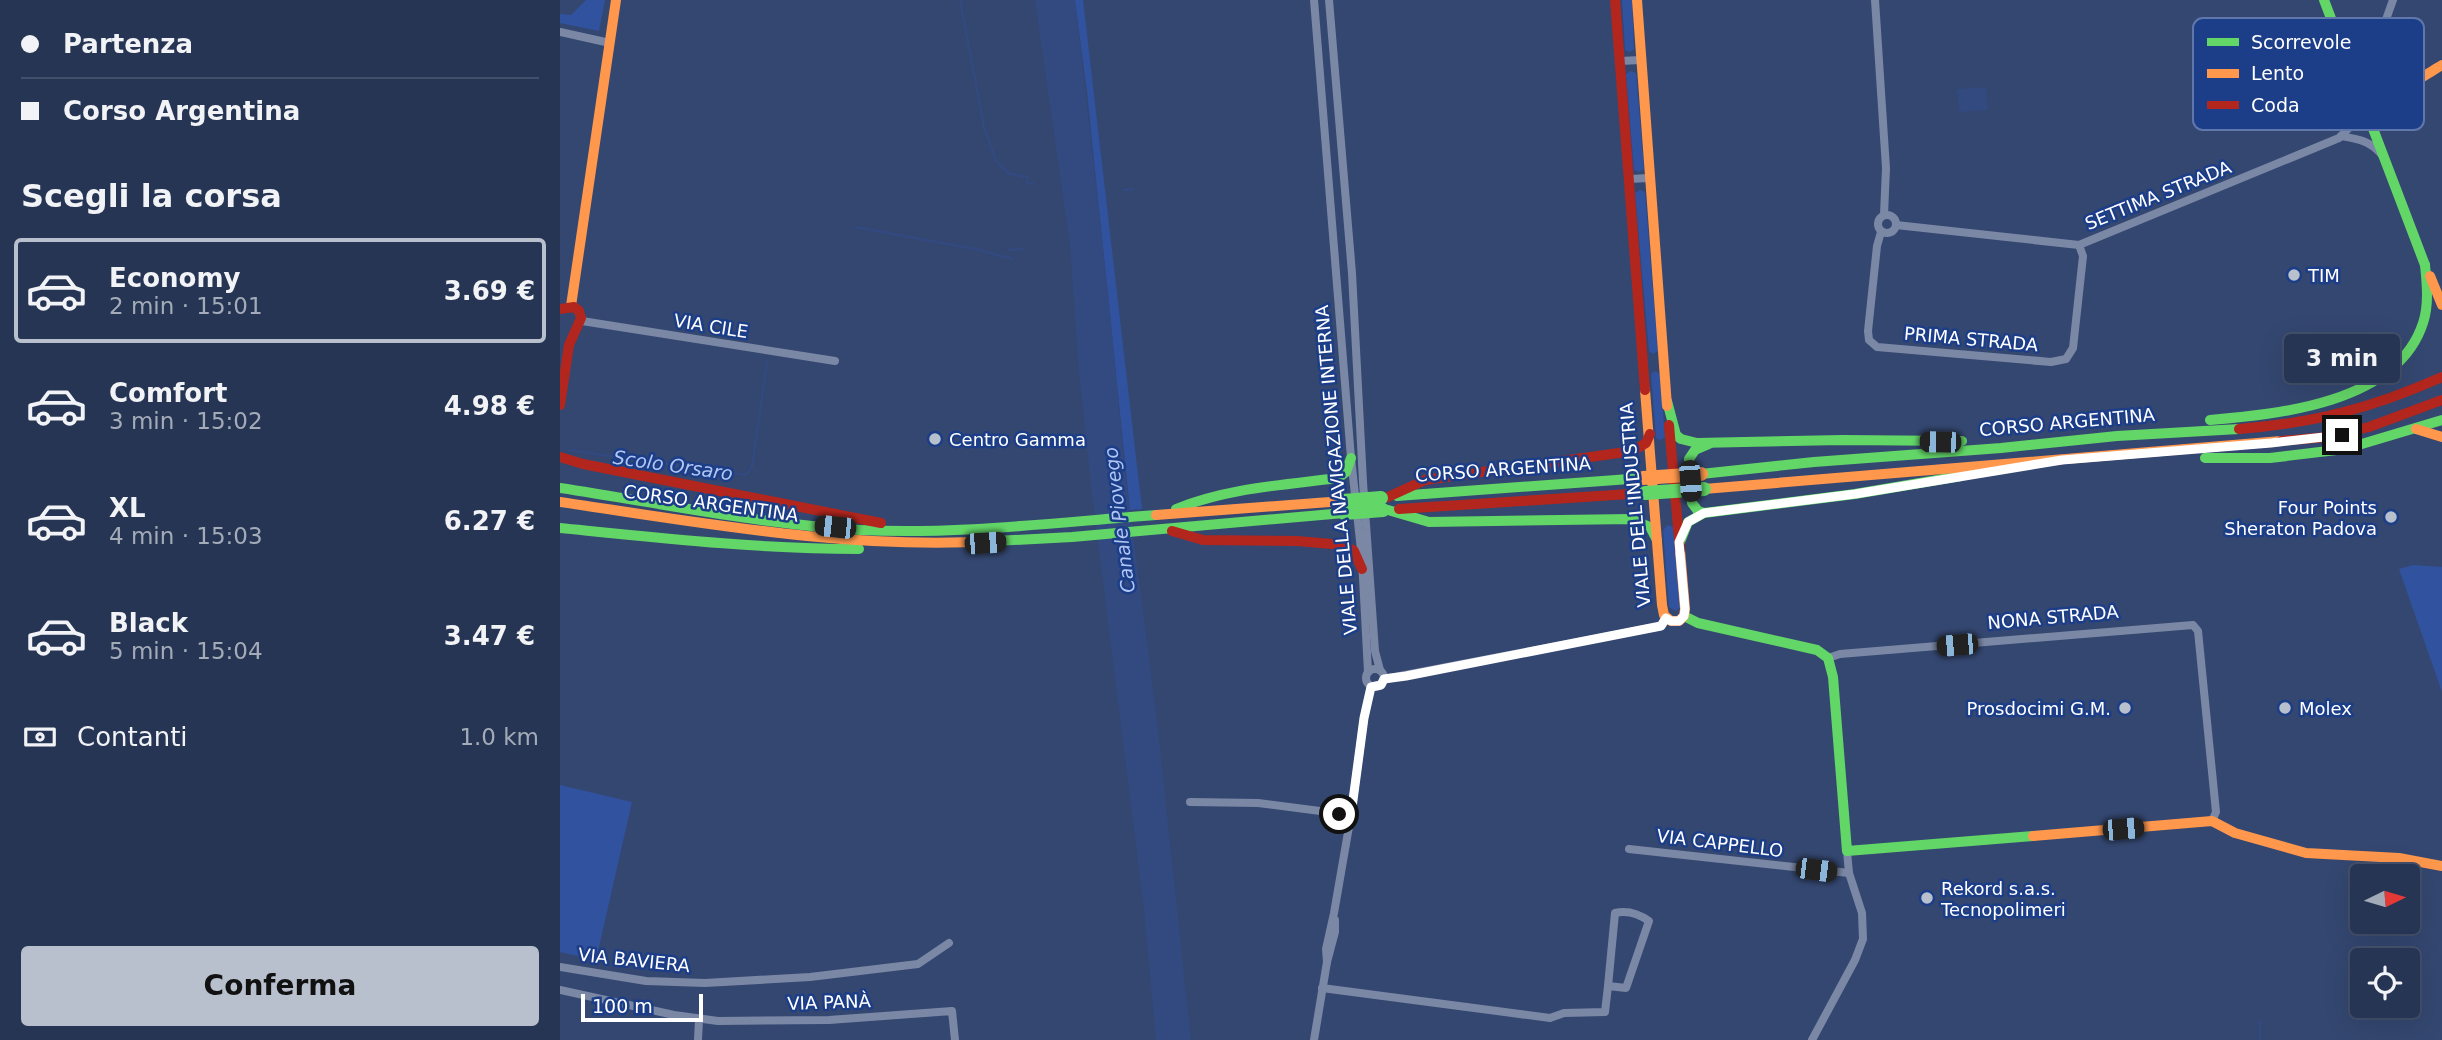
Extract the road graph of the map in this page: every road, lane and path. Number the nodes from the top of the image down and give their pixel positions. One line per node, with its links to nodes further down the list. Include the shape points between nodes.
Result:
1 (616, 0): 12 (main road)
2 (1314, 0): 18 (street, VIALE DELLA NAVIGAZIONE INTERNA)
3 (1329, 0): 17 (street, VIALE DELLA NAVIGAZIONE INTERNA)
4 (1615, 0): 14 (main road, VIALE DELL'INDUSTRIA)
5 (1637, 0): 13 (main road)
6 (1875, 0): 25 (street, PRIMA STRADA, via 1886,168)
7 (2324, 0): 9 (main road)
8 (2393, 0): 10 (street)
9 (2331, 18)
10 (2387, 18)
11 (560, 32): 12 (street)
12 (610, 43): 35 (main road)
13 (1640, 60): 14 (street); 23 (main road)
14 (1620, 61): 24 (main road, VIALE DELL'INDUSTRIA)
15 (2442, 65): 16 (main road)
16 (2424, 75)
17 (1334, 84): 18 (street); 28 (street, VIALE DELLA NAVIGAZIONE INTERNA)
18 (1321, 86): 30 (street, VIALE DELLA NAVIGAZIONE INTERNA)
19 (2347, 130): 21 (street)
20 (2375, 130): 22 (main road)
21 (2341, 136): 22 (street, via 2372,145); 29 (street, SETTIMA STRADA)
22 (2387, 163): 31 (main road)
23 (1649, 178): 24 (street); 42 (main road)
24 (1629, 179): 47 (main road, VIALE DELL'INDUSTRIA)
25 (1884, 215): 26 (street, via 1893,216); 27 (street, PRIMA STRADA, via 1878,222)
26 (1896, 225): 27 (street, via 1891,233); 29 (street, SETTIMA STRADA)
27 (1881, 232): 29 (street, PRIMA STRADA, via 1868,331 1869,340 1878,347 2051,362 2066,359 2073,348 2083,256)
28 (1348, 239): 30 (street, via 1345,253); 33 (street, VIALE DELLA NAVIGAZIONE INTERNA)
29 (2079, 245)
30 (1333, 246): 32 (street, VIALE DELLA NAVIGAZIONE INTERNA)
31 (2425, 265): 34 (main road); 46 (main road, via 2422,327 2399,362 2371,385 2287,411 2202,421)
32 (1335, 266): 33 (street, via 1343,266); 53 (street, VIALE DELLA NAVIGAZIONE INTERNA)
33 (1351, 277): 70 (street, VIALE DELLA NAVIGAZIONE INTERNA, via 1375,651)
34 (2442, 305)
35 (566, 307): 36 (main road, via 580,313)
36 (571, 328): 37 (street, VIA CILE); 43 (main road)
37 (835, 362)
38 (2442, 369): 40 (main road)
39 (2442, 377): 40 (main road, CORSO ARGENTINA)
40 (2408, 392): 46 (main road, CORSO ARGENTINA, via 2302,422)
41 (2442, 400): 51 (main road, CORSO ARGENTINA, via 2342,435)
42 (1667, 401): 50 (main road, via 1681,440); 63 (main road)
43 (560, 405)
44 (2442, 420): 45 (main road)
45 (2413, 429): 48 (main road); 51 (main road, via 2345,449 2295,456 2187,459)
46 (2150, 433): 49 (main road, CORSO ARGENTINA)
47 (1650, 434): 56 (main road, via 1646,443 1633,450 1425,480); 62 (main road, VIALE DELL'INDUSTRIA)
48 (2442, 437)
49 (2061, 441): 50 (main road); 56 (main road, CORSO ARGENTINA, bridge)
50 (1710, 444): 57 (main road, via 1695,450 1689,459 1692,503)
51 (2152, 453): 54 (main road, CORSO ARGENTINA)
52 (560, 457): 61 (main road)
53 (1351, 458): 58 (main road, via 1338,478 1198,500); 65 (street, VIALE DELLA NAVIGAZIONE INTERNA)
54 (2062, 460): 56 (main road, CORSO ARGENTINA, bridge, via 1645,493); 57 (main road)
55 (563, 495): 61 (main road, CORSO ARGENTINA, via 860,530); 64 (main road, CORSO ARGENTINA, via 768,532)
56 (1385, 504): 58 (main road, CORSO ARGENTINA, bridge); 62 (main road, via 1429,522 1638,519 1650,526)
57 (1704, 513): 63 (main road, via 1688,522)
58 (1159, 523): 60 (main road, CORSO ARGENTINA); 65 (main road, via 1203,540 1343,545 1354,551)
59 (560, 528): 64 (main road, via 788,549)
60 (1072, 530): 61 (main road, CORSO ARGENTINA); 64 (main road, CORSO ARGENTINA)
61 (920, 531)
62 (1657, 540): 67 (main road, VIALE DELL'INDUSTRIA)
63 (1679, 542): 66 (main road)
64 (950, 544)
65 (1362, 569): 69 (street, VIALE DELLA NAVIGAZIONE INTERNA)
66 (1684, 616): 67 (main road, VIALE DELL'INDUSTRIA, via 1679,621); 68 (main road, via 1818,650)
67 (1666, 618): 70 (street, via 1661,626 1406,676)
68 (1829, 658): 74 (street, NONA STRADA, via 2193,625 2198,631 2216,812); 76 (main road)
69 (1368, 672): 70 (street, via 1374,669); 71 (street, VIALE DELLA NAVIGAZIONE INTERNA, via 1365,680)
70 (1382, 675): 71 (street, via 1381,685)
71 (1371, 687): 73 (street, VIALE DELLA NAVIGAZIONE INTERNA)
72 (1190, 802): 73 (street, via 1258,803)
73 (1351, 815): 83 (street, VIALE DELLA NAVIGAZIONE INTERNA, via 1334,913 1335,932)
74 (2212, 821): 76 (main road); 77 (main road, via 2220,828 2320,856)
75 (1629, 849): 78 (street, VIA CAPPELLO)
76 (1847, 851): 78 (street)
77 (2439, 864)
78 (1849, 873): 89 (street, via 1862,913 1861,946)
79 (949, 943): 81 (street, VIA PANÀ, via 918,964)
80 (560, 967): 81 (street, VIA BAVIERA, via 646,981)
81 (705, 983)
82 (1608, 986): 82 (street, via 1626,988 1649,921 1643,916 1615,913); 83 (street, via 1605,1012 1549,1018)
83 (1322, 988): 88 (street, VIALE DELLA NAVIGAZIONE INTERNA)
84 (560, 990): 85 (street)
85 (699, 1019): 86 (street); 87 (street, VIA PANÀ, via 829,1020 952,1012)
86 (698, 1040)
87 (955, 1040)
88 (1314, 1040)
89 (1812, 1040)

